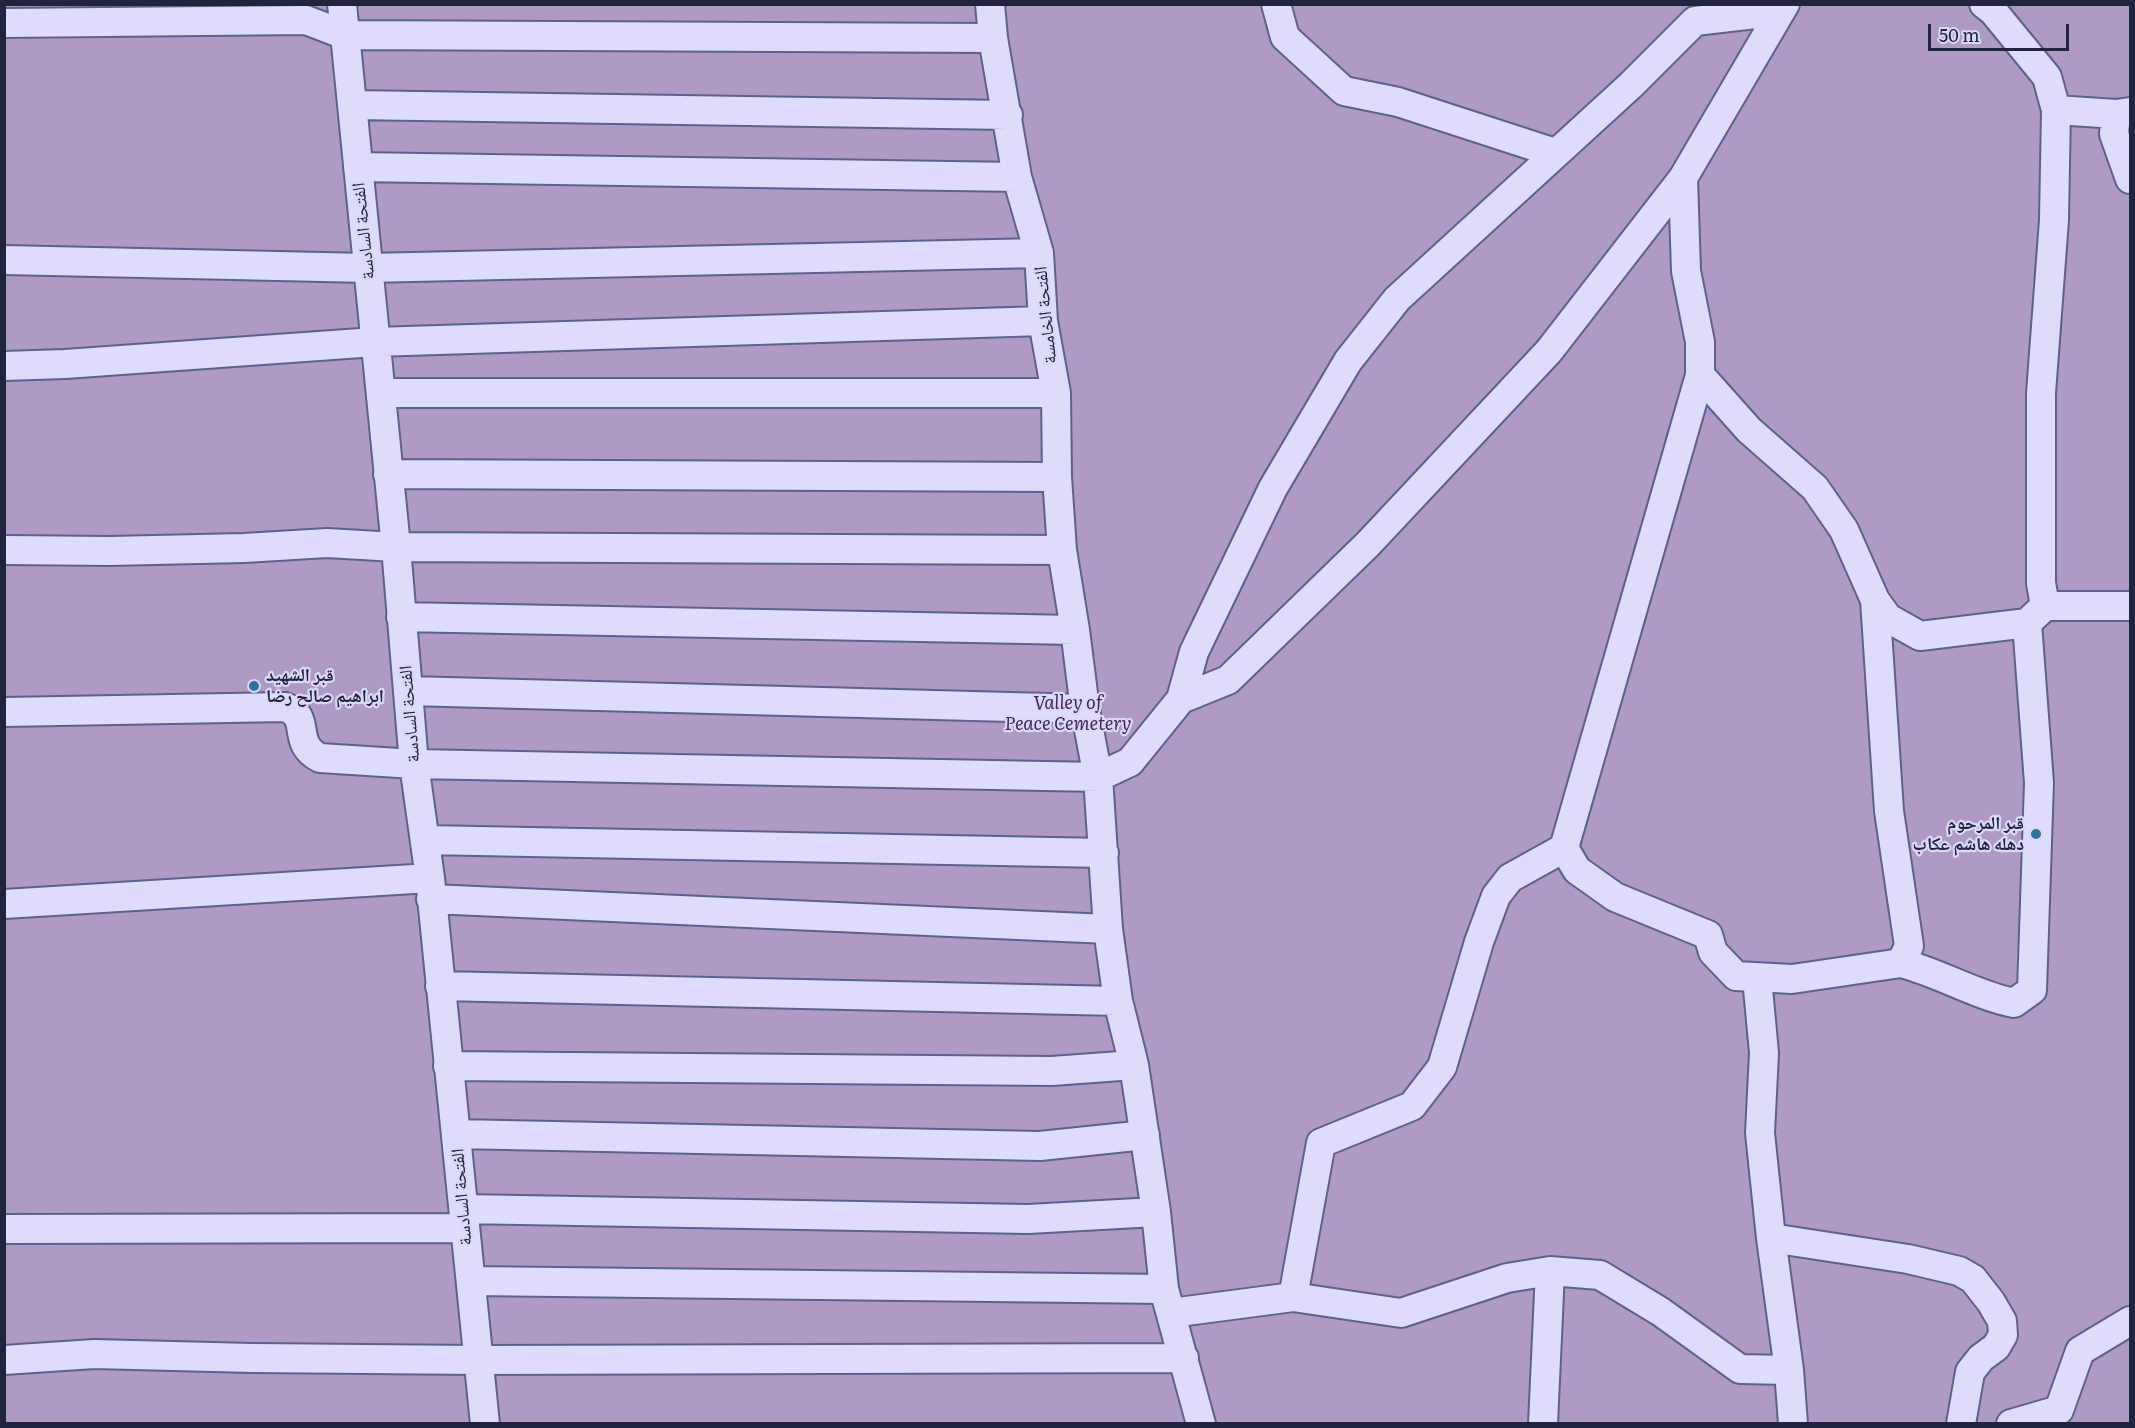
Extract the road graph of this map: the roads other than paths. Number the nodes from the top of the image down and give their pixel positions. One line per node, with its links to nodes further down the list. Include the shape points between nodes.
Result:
1 (342, 4): 7 (street, الفتحة السادسة)
2 (990, 4): 8 (street, الفتحة الخامسة)
3 (1276, 4): 13 (street, via 1285,37 1344,91 1398,102)
4 (1984, 4): 10 (street, via 2047,77)
5 (1783, 8): 13 (street, via 1695,21 1631,86); 16 (street)
6 (4, 23): 7 (street, via 306,20)
7 (345, 34): 8 (street); 9 (street, الفتحة السادسة)
8 (993, 38): 12 (street, الفتحة الخامسة)
9 (353, 105): 12 (street); 14 (street, الفتحة السادسة)
10 (2056, 110): 11 (street); 34 (street, via 2054,220 2041,393 2042,583)
11 (2123, 113): 17 (street, via 2114,134)
12 (1008, 115): 15 (street, الفتحة الخامسة)
13 (1555, 153): 38 (street, via 1397,299 1348,361 1273,489 1194,652)
14 (358, 167): 15 (street); 20 (street, الفتحة السادسة)
15 (1017, 177): 18 (street, الفتحة الخامسة)
16 (1683, 178): 24 (street, via 1686,271 1700,342); 38 (street, via 1549,351 1368,544 1228,680)
17 (2130, 179)
18 (1039, 253): 20 (street); 21 (street, الفتحة الخامسة)
19 (4, 260): 20 (street)
20 (368, 268): 22 (street, الفتحة السادسة)
21 (1044, 321): 22 (street); 26 (street, الفتحة الخامسة)
22 (375, 342): 23 (street); 25 (street, الفتحة السادسة)
23 (4, 366)
24 (1700, 375): 32 (street, via 1749,430 1815,488 1844,530); 44 (street)
25 (381, 393): 26 (street); 27 (street, الفتحة السادسة)
26 (1056, 393): 28 (street, الفتحة الخامسة)
27 (388, 474): 28 (street); 29 (street, الفتحة السادسة)
28 (1057, 477): 31 (street, الفتحة الخامسة)
29 (396, 547): 30 (street, via 327,543); 31 (street); 35 (street, الفتحة السادسة)
30 (4, 550)
31 (1062, 550): 36 (street, الفتحة الخامسة)
32 (1875, 600): 34 (street, via 1888,618 1920,636); 49 (street, via 1889,811 1909,946)
33 (2130, 606): 34 (street)
34 (2036, 614): 49 (street, via 2039,783 2032,990 2014,1003)
35 (401, 617): 36 (street); 37 (street, الفتحة السادسة)
36 (1075, 630): 39 (street, الفتحة الخامسة)
37 (409, 691): 39 (street); 41 (street, الفتحة السادسة)
38 (1181, 699): 42 (street, via 1130,762)
39 (1085, 709): 42 (street, الفتحة الخامسة)
40 (4, 712): 41 (street, via 285,707 299,716 309,753 320,758)
41 (414, 764): 42 (street); 43 (street, الفتحة السادسة)
42 (1098, 777): 45 (street, الفتحة الخامسة)
43 (425, 840): 45 (street); 46 (street, الفتحة السادسة)
44 (1564, 848): 50 (street, via 1577,870 1615,897 1708,935 1713,952 1736,976); 63 (street, via 1510,878 1496,896 1442,1067 1412,1106 1321,1143)
45 (1104, 853): 48 (street, الفتحة الخامسة)
46 (430, 888): 47 (street); 48 (street); 51 (street, الفتحة السادسة)
47 (4, 904)
48 (1108, 929): 52 (street, الفتحة الخامسة)
49 (1901, 963): 50 (street, via 1792,980)
50 (1757, 978): 60 (street, via 1764,1053 1760,1133)
51 (440, 986): 52 (street); 54 (street, الفتحة السادسة)
52 (1118, 1001): 53 (street, الفتحة الخامسة)
53 (1134, 1065): 54 (street, via 1052,1071); 56 (street, الفتحة الخامسة)
54 (448, 1066): 55 (street, الفتحة السادسة)
55 (456, 1134): 56 (street, via 1040,1146); 58 (street, الفتحة السادسة)
56 (1145, 1135): 57 (street, الفتحة الخامسة)
57 (1156, 1212): 58 (street, via 1028,1219); 64 (street, الفتحة الخامسة)
58 (464, 1218): 59 (street); 62 (street, الفتحة السادسة)
59 (4, 1229)
60 (1771, 1238): 69 (street); 74 (street, via 1908,1259 1959,1271 1973,1279 2002,1322 2003,1335 1970,1372)
61 (1550, 1271): 63 (street, via 1507,1278 1401,1313); 69 (street, via 1600,1275 1661,1312 1740,1369); 72 (street)
62 (471, 1281): 64 (street); 68 (street, الفتحة السادسة)
63 (1293, 1297): 64 (street)
64 (1168, 1301): 66 (street, الفتحة الخامسة)
65 (2130, 1321): 75 (street, via 2080,1351 2059,1410)
66 (1184, 1359): 68 (street); 71 (street, الفتحة الخامسة)
67 (4, 1360): 68 (street, via 94,1354)
68 (479, 1360): 70 (street, الفتحة السادسة)
69 (1790, 1370): 73 (street)
70 (485, 1424)
71 (1201, 1424)
72 (1543, 1424)
73 (1793, 1424)
74 (1961, 1424)
75 (2011, 1424)

